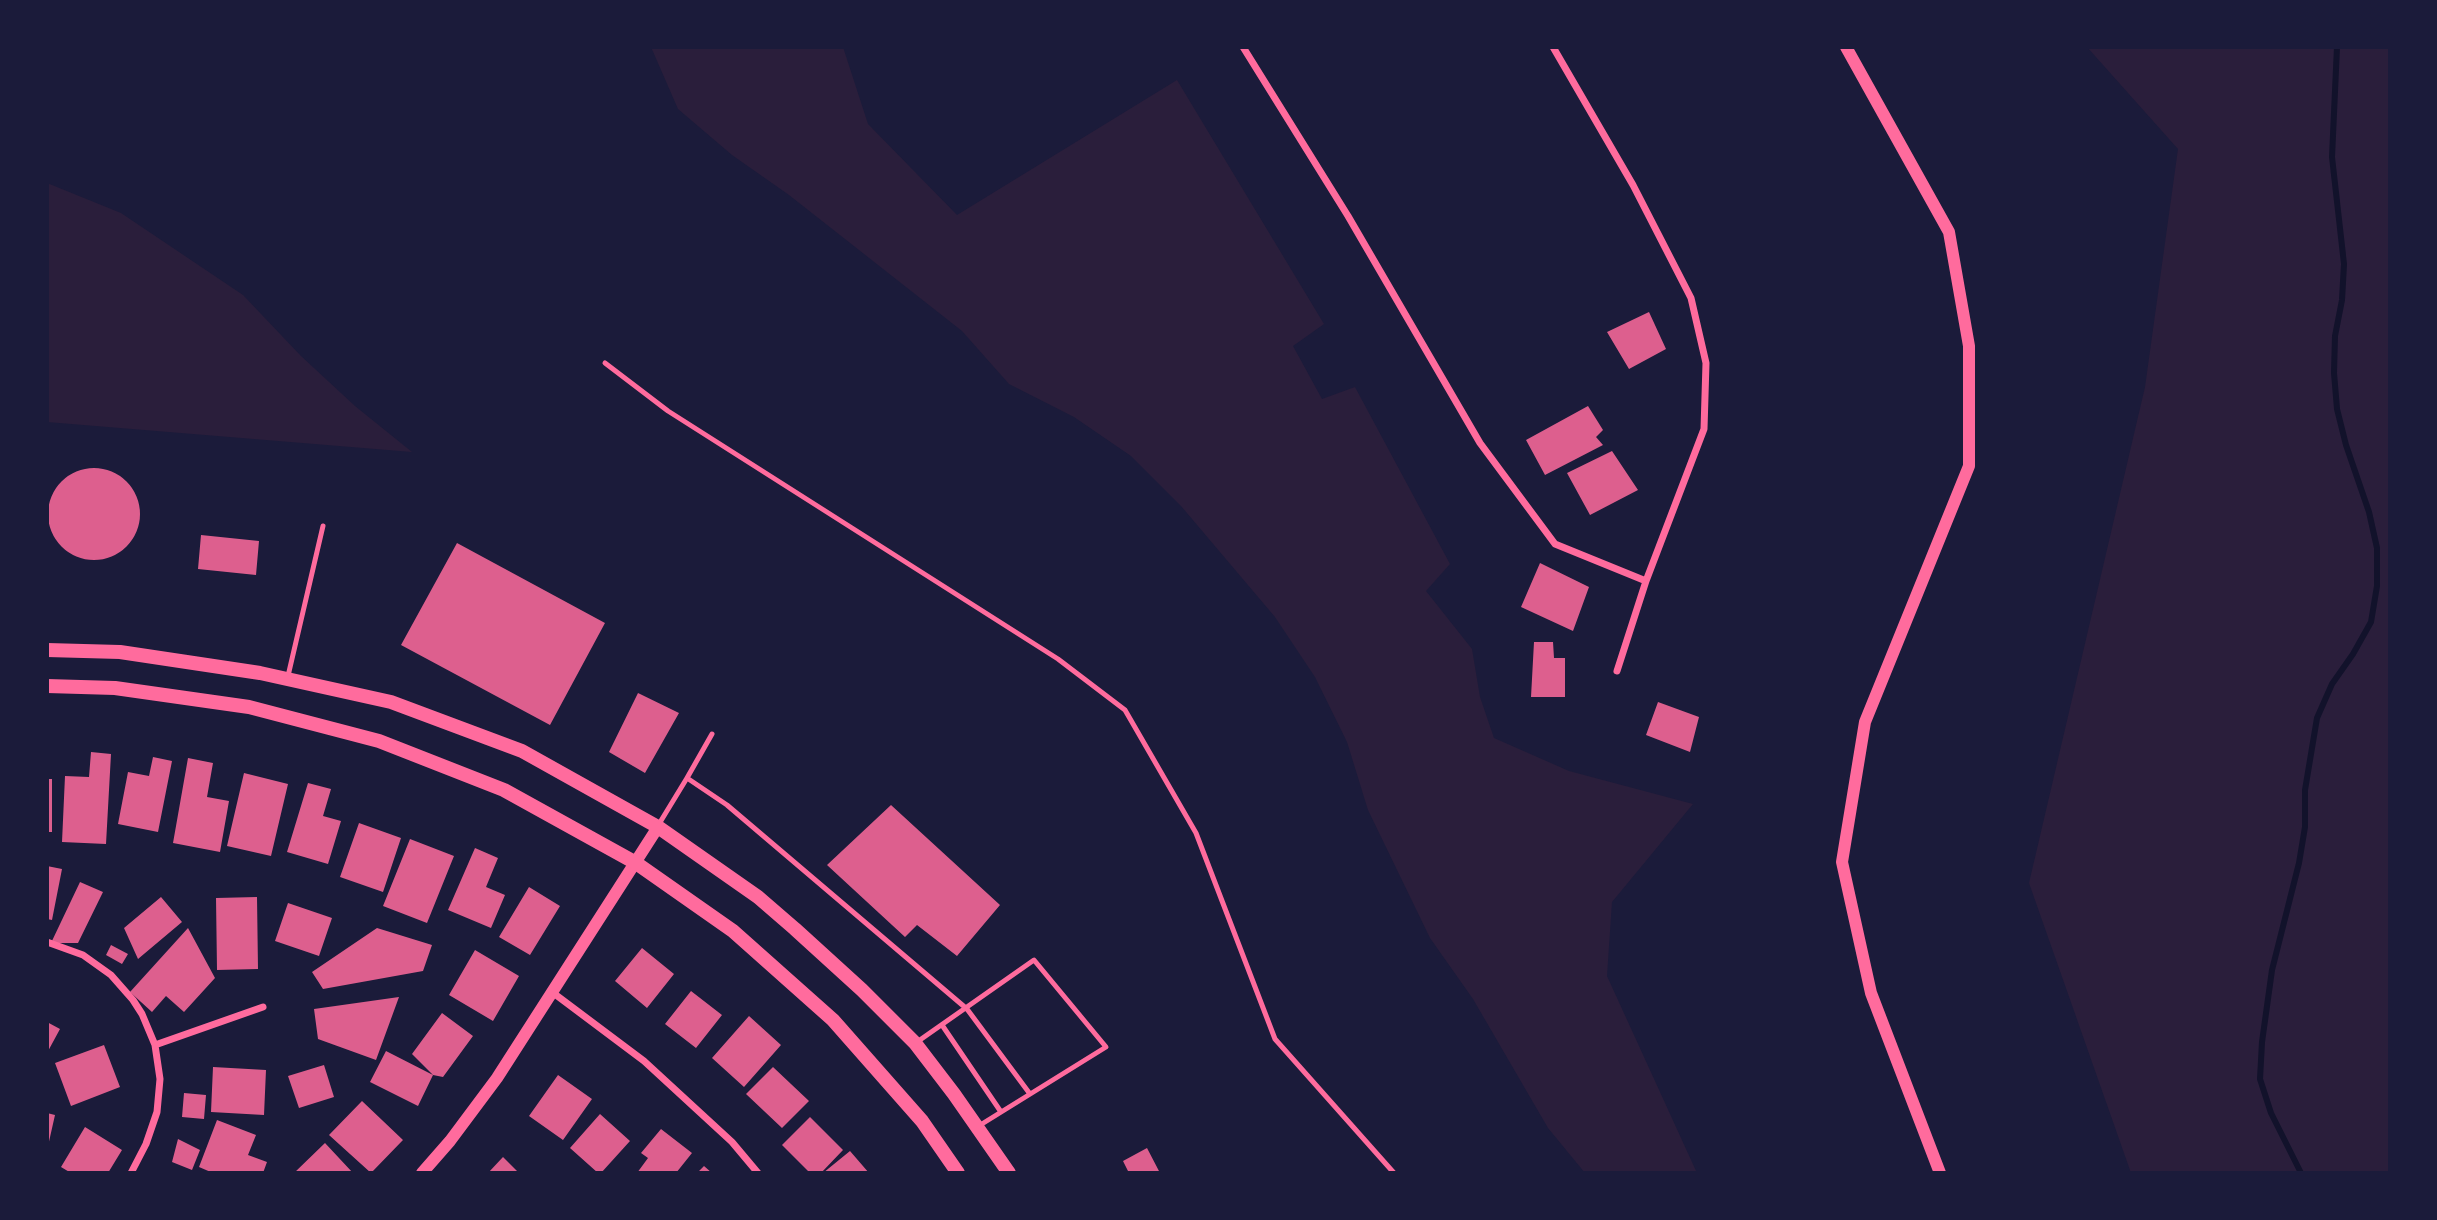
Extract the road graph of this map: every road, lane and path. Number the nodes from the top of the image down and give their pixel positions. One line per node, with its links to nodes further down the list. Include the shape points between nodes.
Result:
1 (1243, 47): 6 (street, via 1480,443 1555,544)
2 (1553, 47): 6 (street, via 1633,185 1691,298 1706,363 1704,429)
3 (1846, 47): 31 (street, via 1949,232 1969,346 1969,466 1866,722 1842,862 1871,993)
4 (605, 363): 30 (lane, via 668,411 1058,659 1125,710 1196,833 1275,1039)
5 (323, 526): 9 (lane)
6 (1646, 581): 8 (street)
7 (47, 650): 9 (main road, via 120,652)
8 (1617, 671)
9 (287, 679): 13 (main road, via 391,702 522,751)
10 (47, 687): 14 (main road, via 115,688 249,707 379,741 504,790)
11 (712, 734): 12 (lane)
12 (687, 778): 13 (lane); 18 (lane, via 727,805)
13 (658, 827): 14 (street); 20 (main road, via 758,897)
14 (636, 863): 16 (street); 28 (main road, via 733,931 833,1020 922,1121)
15 (47, 942): 21 (street, via 83,955 111,975 142,1014)
16 (552, 992): 26 (street, via 497,1078); 27 (street, via 644,1061 732,1142)
17 (263, 1007): 21 (street)
18 (967, 1009): 19 (lane); 22 (lane); 22 (lane, via 1034,960 1107,1047)
19 (942, 1025): 20 (lane); 23 (lane)
20 (915, 1043): 24 (main road)
21 (155, 1045): 25 (street, via 160,1079 157,1112)
22 (1030, 1094): 23 (lane)
23 (1001, 1112): 24 (lane)
24 (977, 1127): 29 (main road)
25 (131, 1173)
26 (422, 1173)
27 (758, 1173)
28 (958, 1173)
29 (1009, 1173)
30 (1394, 1173)
31 (1940, 1173)

